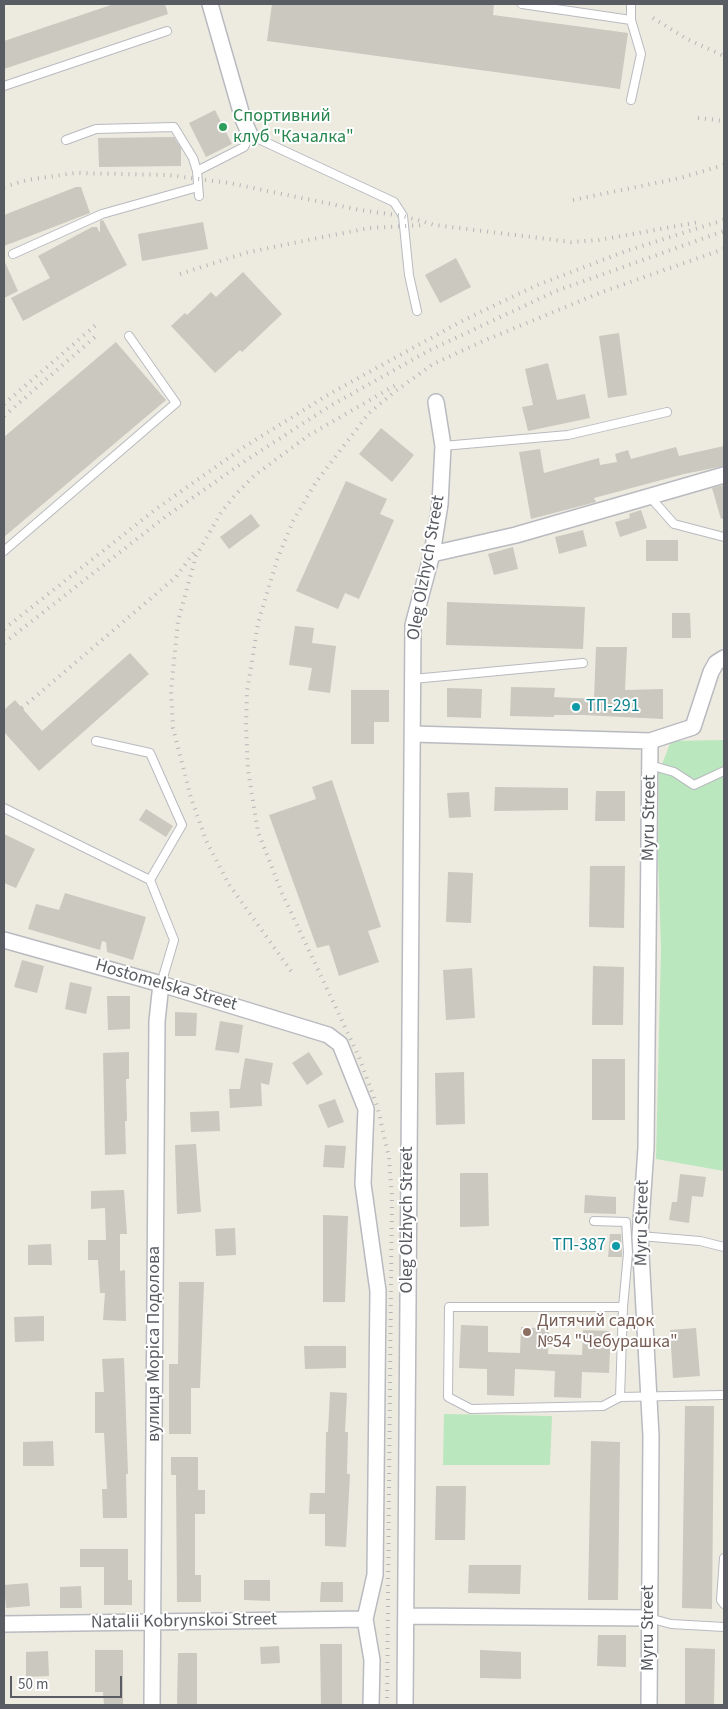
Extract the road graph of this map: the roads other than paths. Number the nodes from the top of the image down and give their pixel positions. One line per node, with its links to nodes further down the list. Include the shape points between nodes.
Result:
1 (210, 4): 8 (street)
2 (522, 4): 4 (lane)
3 (631, 4): 4 (lane)
4 (630, 20): 7 (lane, via 641,54)
5 (167, 31): 6 (lane)
6 (4, 86)
7 (631, 100)
8 (250, 134): 10 (lane, via 244,147); 14 (lane, via 394,202 403,216 409,275)
9 (66, 140): 10 (lane, via 96,130 174,127)
10 (197, 171): 11 (lane)
11 (198, 187): 12 (lane); 13 (lane, via 102,214)
12 (199, 196)
13 (13, 254)
14 (417, 311)
15 (129, 336): 22 (lane, via 176,403)
16 (436, 402): 18 (street, Oleg Olzhych Street)
17 (667, 412): 18 (lane, via 568,435)
18 (444, 446): 23 (street, Oleg Olzhych Street)
19 (724, 475): 20 (street)
20 (651, 498): 21 (lane, via 674,524); 23 (street, via 516,536)
21 (724, 537)
22 (4, 551)
23 (432, 554): 26 (street, Oleg Olzhych Street, via 413,625)
24 (724, 658): 29 (street, via 711,672 693,727)
25 (583, 663): 26 (lane)
26 (413, 679): 27 (street, Oleg Olzhych Street)
27 (413, 734): 29 (street); 46 (street, Oleg Olzhych Street)
28 (96, 741): 33 (lane, via 150,753 182,825)
29 (650, 741): 30 (street, Myru Street)
30 (650, 765): 31 (lane, via 674,772 694,785); 38 (street, Myru Street, via 646,1148)
31 (724, 771)
32 (4, 808): 33 (lane)
33 (150, 880): 35 (lane, via 174,940)
34 (4, 940): 35 (street, Hostomelska Street)
35 (161, 984): 36 (street, Hostomelska Street); 49 (street, вулиця Моріса Подолова)
36 (328, 1035): 47 (street, Oleg Olzhych Street, via 340,1044 366,1109 363,1184 378,1290 374,1576)
37 (594, 1221): 40 (lane, via 626,1222 628,1253)
38 (640, 1236): 39 (lane, via 700,1241); 41 (street, Myru Street)
39 (724, 1247)
40 (623, 1306): 43 (lane); 43 (lane, via 449,1307 448,1397 471,1409 603,1406)
41 (649, 1394): 42 (lane); 43 (lane); 48 (street, Myru Street)
42 (724, 1395)
43 (620, 1397)
44 (724, 1558): 45 (lane, via 721,1600)
45 (724, 1604)
46 (406, 1616): 48 (street); 54 (street, Oleg Olzhych Street)
47 (365, 1618): 49 (street, Natalii Kobrynskoi Street); 53 (street, Oleg Olzhych Street, via 372,1660)
48 (649, 1618): 51 (lane, via 670,1624); 55 (street, Myru Street)
49 (152, 1623): 50 (street, Natalii Kobrynskoi Street); 52 (street, вулиця Моріса Подолова)
50 (4, 1624)
51 (724, 1627)
52 (152, 1705)
53 (371, 1705)
54 (405, 1705)
55 (649, 1705)

